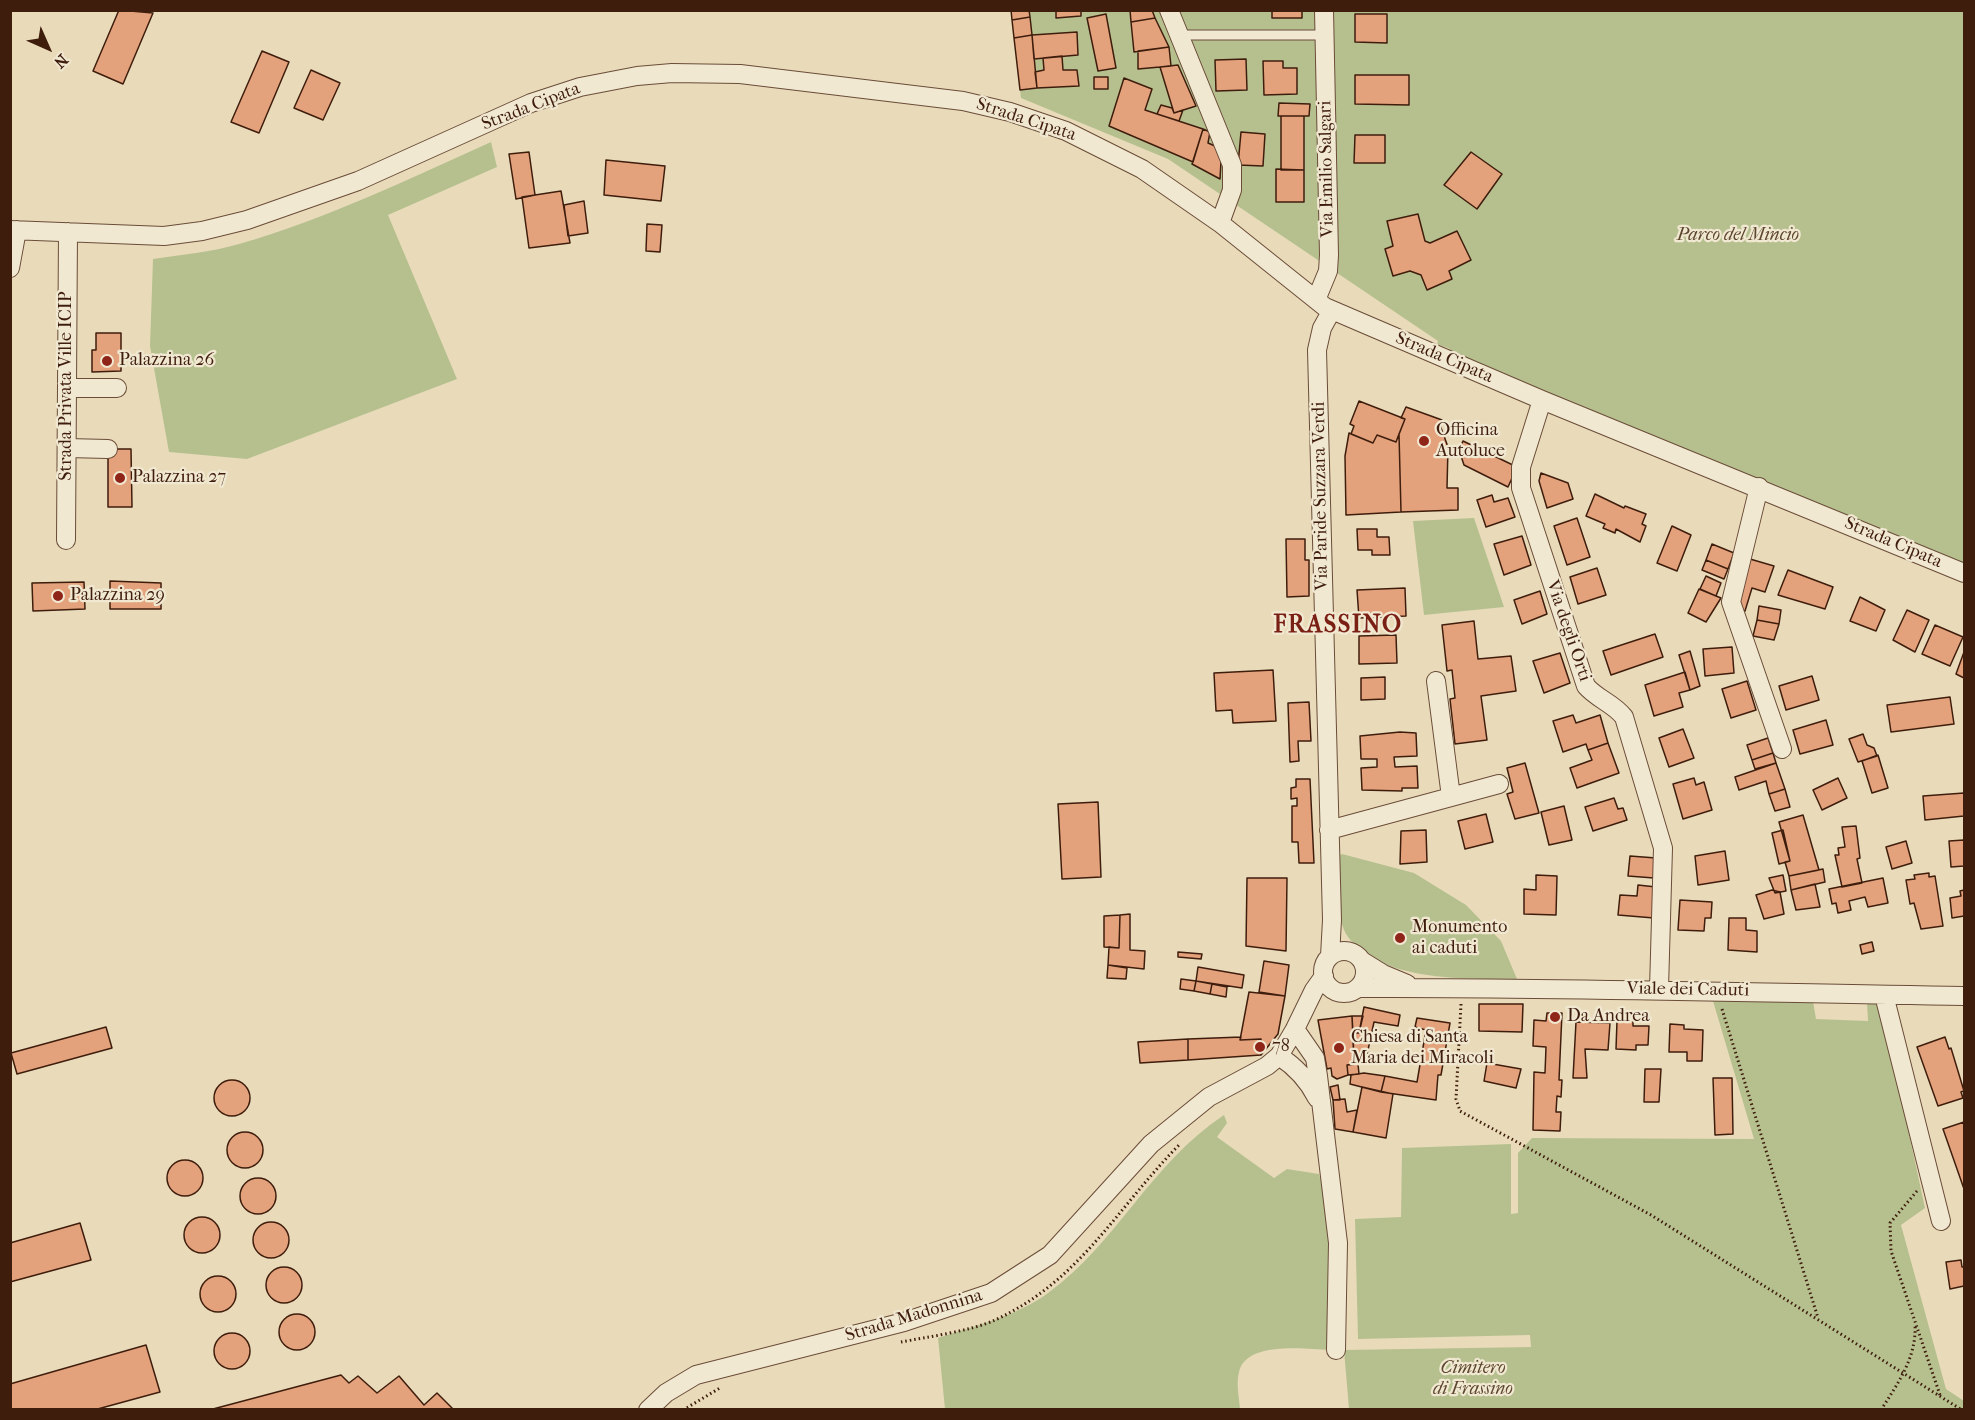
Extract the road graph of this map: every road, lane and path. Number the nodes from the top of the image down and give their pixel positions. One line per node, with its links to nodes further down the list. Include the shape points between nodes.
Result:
1 (1169, 10): 3 (street)
2 (1324, 10): 4 (street, Via Emilio Salgari)
3 (1179, 35): 4 (lane); 5 (street, via 1232,165 1232,190)
4 (1325, 35): 9 (street, Via Emilio Salgari, via 1329,255 1328,271)
5 (1220, 223): 7 (street, Strada Cipata, via 1174,189 1112,152 1010,112 931,96 815,82 740,74 672,73 610,80 554,94 358,181 247,220 164,236); 9 (street, Strada Cipata)
6 (14, 230): 7 (street, Strada Cipata); 8 (street)
7 (68, 232): 11 (street, Strada Privata Ville ICIP)
8 (10, 268)
9 (1316, 300): 10 (street, Strada Cipata)
10 (1332, 310): 13 (street, Strada Cipata); 23 (street, Via Paride Suzzara Verdi, via 1322,328 1317,350)
11 (67, 388): 12 (street); 14 (street, Strada Privata Ville ICIP)
12 (117, 388)
13 (1542, 400): 16 (street, Strada Cipata); 31 (street, Via degli Orti, via 1521,467 1521,488 1586,686 1624,717 1662,840)
14 (67, 448): 15 (street); 17 (street, Strada Privata Ville ICIP)
15 (108, 449)
16 (1759, 487): 18 (street, Strada Cipata); 20 (street, via 1731,602)
17 (66, 540)
18 (1965, 573)
19 (1436, 681): 22 (street)
20 (1782, 749)
21 (1499, 784): 22 (street)
22 (1451, 797): 23 (street)
23 (1329, 830): 24 (street, Via Paride Suzzara Verdi)
24 (1332, 920): 25 (street, Via Paride Suzzara Verdi); 26 (street, Via Paride Suzzara Verdi)
25 (1330, 956): 26 (street, via 1339,951); 27 (street)
26 (1356, 956): 28 (street, Viale dei Caduti, via 1383,974); 30 (street, via 1365,976)
27 (1323, 976): 33 (street); 36 (street)
28 (1412, 986): 29 (street, Viale dei Caduti); 30 (street, Viale dei Caduti)
29 (1462, 987): 31 (street, Viale dei Caduti); 43 (path, via 1456,1099 1460,1111 1651,1215)
30 (1358, 988): 33 (street)
31 (1659, 989): 32 (street, Viale dei Caduti)
32 (1714, 990): 34 (street, Viale dei Caduti); 43 (path)
33 (1337, 992): 36 (street)
34 (1884, 995): 35 (street, Viale dei Caduti); 41 (street)
35 (1965, 996)
36 (1306, 1009): 37 (street)
37 (1295, 1029): 38 (street); 39 (street, via 1314,1058)
38 (1279, 1056): 39 (street, via 1310,1083); 47 (street, Strada Madonnina, via 1209,1097 1151,1144 1050,1255 991,1293 904,1322 696,1375 666,1393)
39 (1320, 1104): 44 (street, via 1338,1243)
40 (1918, 1189): 42 (path, via 1890,1223 1889,1231 1891,1251)
41 (1941, 1221)
42 (1914, 1318): 45 (path, via 1915,1334); 46 (path)
43 (1818, 1320): 45 (path)
44 (1336, 1350)
45 (1904, 1373): 46 (path); 48 (path)
46 (1941, 1396): 49 (path)
47 (648, 1410)
48 (1881, 1410)
49 (1962, 1410)

